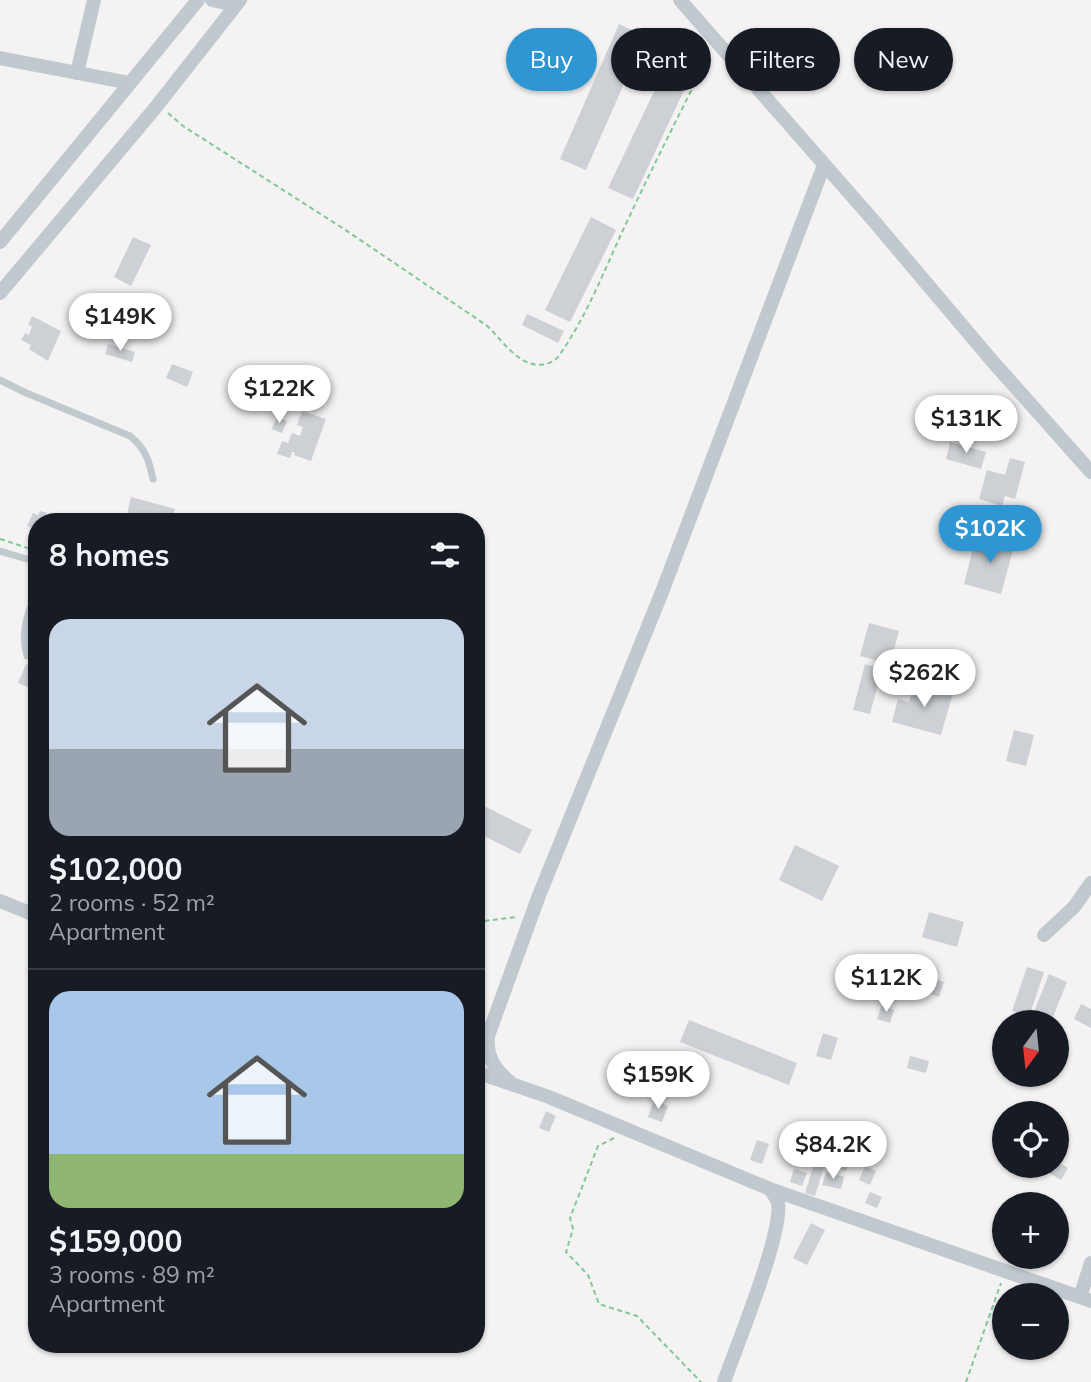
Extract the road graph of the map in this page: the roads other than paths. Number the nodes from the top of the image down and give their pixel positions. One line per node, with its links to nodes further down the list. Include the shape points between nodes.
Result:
1 (94, 0): 7 (street)
2 (198, 0): 8 (street)
3 (212, 0): 5 (street)
4 (680, 0): 9 (street)
5 (238, 3): 11 (street)
6 (0, 58): 7 (street)
7 (77, 73): 8 (street)
8 (130, 83): 10 (street)
9 (824, 165): 13 (street); 24 (street, via 488,1036 491,1061)
10 (0, 242)
11 (0, 293)
12 (0, 380): 14 (lane, via 130,436 142,446)
13 (1091, 472)
14 (153, 479)
15 (0, 551): 16 (lane)
16 (28, 559)
17 (28, 616): 18 (lane, via 23,630)
18 (27, 656)
19 (1091, 883): 22 (street)
20 (0, 901): 21 (street)
21 (28, 912)
22 (1044, 935)
23 (485, 1075): 24 (street)
24 (511, 1083): 25 (street)
25 (770, 1189): 27 (street); 28 (street, via 778,1201 778,1218)
26 (1091, 1262): 27 (street)
27 (1086, 1299)
28 (724, 1382)

